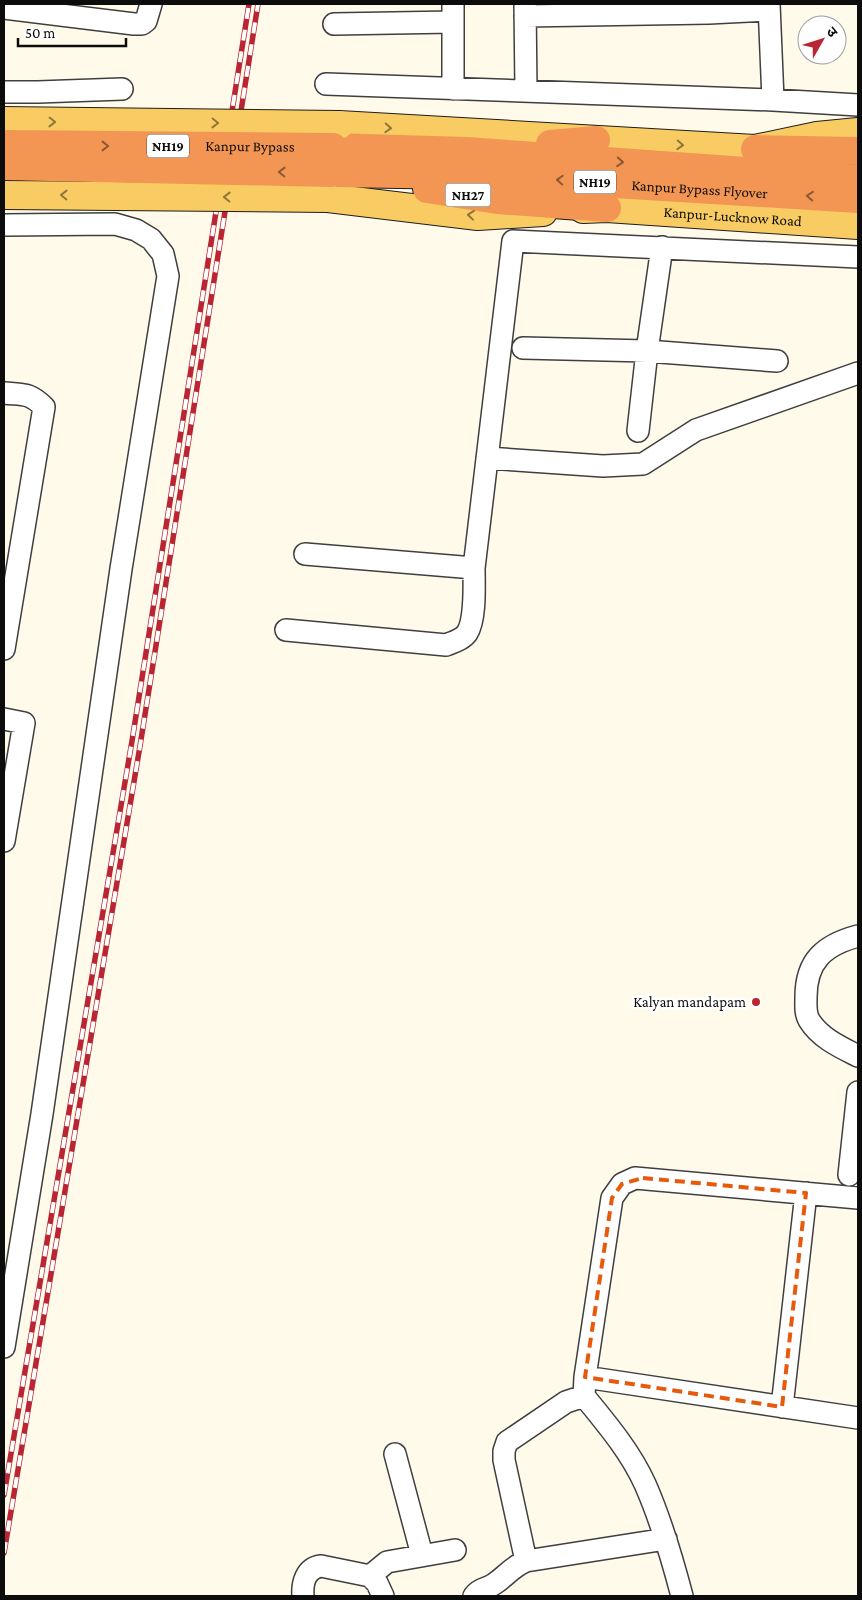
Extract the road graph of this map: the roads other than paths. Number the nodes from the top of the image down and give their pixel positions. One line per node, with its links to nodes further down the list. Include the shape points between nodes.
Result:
1 (151, 4): 3 (street, via 142,24)
2 (769, 7): 4 (street, via 709,13); 12 (street)
3 (4, 8)
4 (525, 10): 10 (street)
5 (453, 13): 6 (street); 9 (street)
6 (334, 24)
7 (326, 84): 9 (street)
8 (122, 89): 11 (street)
9 (453, 89): 10 (street)
10 (526, 91): 12 (street)
11 (4, 92)
12 (772, 100): 13 (street)
13 (858, 105)
14 (4, 121): 21 (main road, one-way to 21, bridge)
15 (858, 132): 18 (main road, via 817,136)
16 (596, 140): 18 (main road, one-way to 18); 19 (highway); 21 (main road, one-way to 16)
17 (4, 144): 21 (highway, Kanpur Bypass / NH19, one-way to 21, bridge)
18 (755, 149): 20 (highway)
19 (466, 151): 21 (highway, Kanpur Bypass / NH19); 23 (highway, Kanpur Bypass Flyover / NH19, one-way to 23)
20 (858, 151)
21 (333, 161): 22 (highway, Kanpur Bypass / NH19, one-way to 22, bridge); 24 (main road, one-way to 24, bridge); 25 (highway, Kanpur Bypass Flyover / NH19, one-way to 21, via 470,175); 26 (highway, NH27, one-way to 21, via 497,200)
22 (4, 166)
23 (858, 178)
24 (4, 195)
25 (858, 199)
26 (607, 208): 27 (main road, Kanpur-Lucknow Road / NH27)
27 (858, 224)
28 (4, 225): 50 (street, via 115,224 136,230 151,239 163,254 168,276)
29 (662, 247): 30 (street); 32 (street); 37 (street, via 513,241)
30 (858, 257)
31 (523, 348): 32 (street)
32 (647, 351): 33 (street); 36 (street)
33 (777, 362)
34 (858, 373): 37 (street, via 696,430 643,464 603,466)
35 (4, 393): 41 (street, via 30,396 44,407)
36 (638, 431)
37 (487, 458): 39 (street)
38 (305, 554): 39 (street)
39 (474, 568): 40 (street, via 472,618 467,632 446,645)
40 (286, 630)
41 (4, 649)
42 (4, 718): 43 (street, via 24,723)
43 (4, 841)
44 (858, 936): 45 (street, via 845,939 817,959 811,967 806,993 806,1013 810,1021 835,1044)
45 (858, 1056)
46 (858, 1092): 47 (street)
47 (849, 1175)
48 (806, 1193): 49 (street); 51 (street, via 643,1178 622,1184 612,1198); 52 (street)
49 (858, 1198)
50 (4, 1347)
51 (585, 1387): 52 (street); 55 (street, via 644,1483); 58 (street, via 507,1442 504,1460)
52 (782, 1407): 53 (street)
53 (858, 1418)
54 (395, 1454): 57 (street)
55 (666, 1539): 58 (street); 63 (street)
56 (455, 1550): 57 (street)
57 (422, 1555): 59 (street, via 387,1562)
58 (526, 1561): 62 (street)
59 (370, 1576): 60 (street, via 316,1567 305,1578); 61 (street)
60 (303, 1596)
61 (383, 1596)
62 (474, 1596)
63 (682, 1596)

